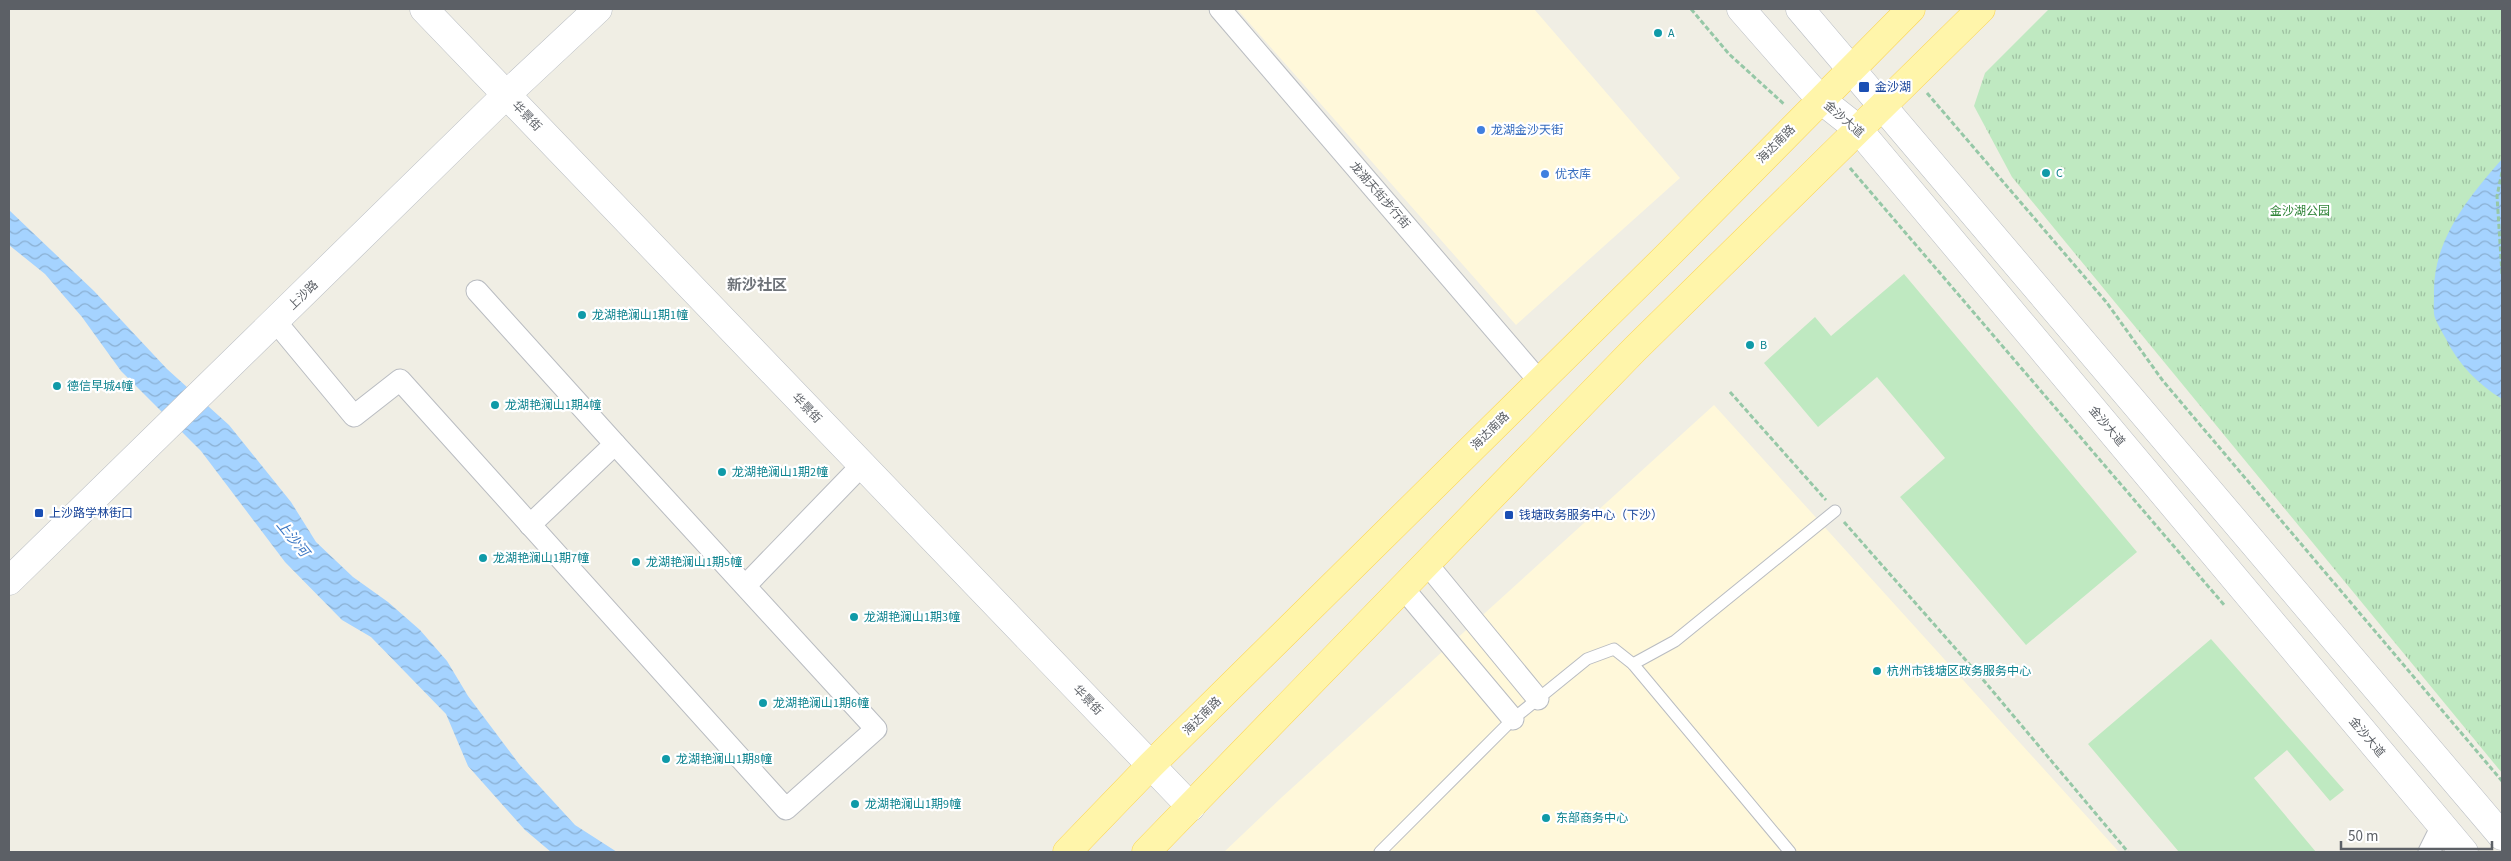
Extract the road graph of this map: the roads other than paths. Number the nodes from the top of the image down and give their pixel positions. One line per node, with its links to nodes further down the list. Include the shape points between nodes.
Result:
1 (424, 9): 10 (street, 华景街)
2 (573, 9): 10 (street, 上沙路)
3 (598, 9): 10 (street, 上沙路)
4 (1220, 9): 16 (street, 龙湖天街步行街)
5 (1742, 9): 11 (street, 金沙大道)
6 (1800, 9): 9 (street)
7 (1911, 9): 9 (main road, 海达南路)
8 (1981, 9): 12 (main road)
9 (1851, 69): 11 (main road, 海达南路); 12 (street)
10 (501, 89): 15 (street, 上沙路); 17 (street, 上沙路); 20 (street, 华景街)
11 (1820, 99): 13 (street, 金沙大道); 16 (main road, 海达南路)
12 (1881, 106): 13 (main road); 34 (street)
13 (1858, 129): 24 (main road, via 1635,349); 33 (street, 金沙大道)
14 (477, 292): 19 (street)
15 (276, 322): 17 (street, 上沙路); 22 (street, via 354,416 400,380)
16 (1540, 382): 31 (main road, 海达南路)
17 (200, 385): 18 (street, 上沙路)
18 (158, 425): 23 (street, 上沙路); 25 (street, 上沙路)
19 (615, 444): 22 (street); 26 (street)
20 (862, 465): 26 (street); 31 (street, 华景街)
21 (1836, 511): 28 (lane, via 1675,641)
22 (530, 525): 26 (street, via 786,809 876,729)
23 (9, 554)
24 (1426, 564): 27 (main road); 29 (street)
25 (9, 581)
26 (746, 585)
27 (1403, 588): 30 (street); 32 (main road)
28 (1632, 664): 29 (lane, via 1614,649 1587,659); 38 (lane)
29 (1538, 700): 30 (lane)
30 (1513, 719): 37 (lane)
31 (1152, 765): 32 (street, 华景街); 35 (main road, 海达南路)
32 (1191, 807): 36 (main road)
33 (2442, 826): 39 (street); 40 (street, 金沙大道)
34 (2502, 836)
35 (1067, 852)
36 (1146, 852)
37 (1380, 852)
38 (1790, 852)
39 (2429, 852)
40 (2464, 852)

